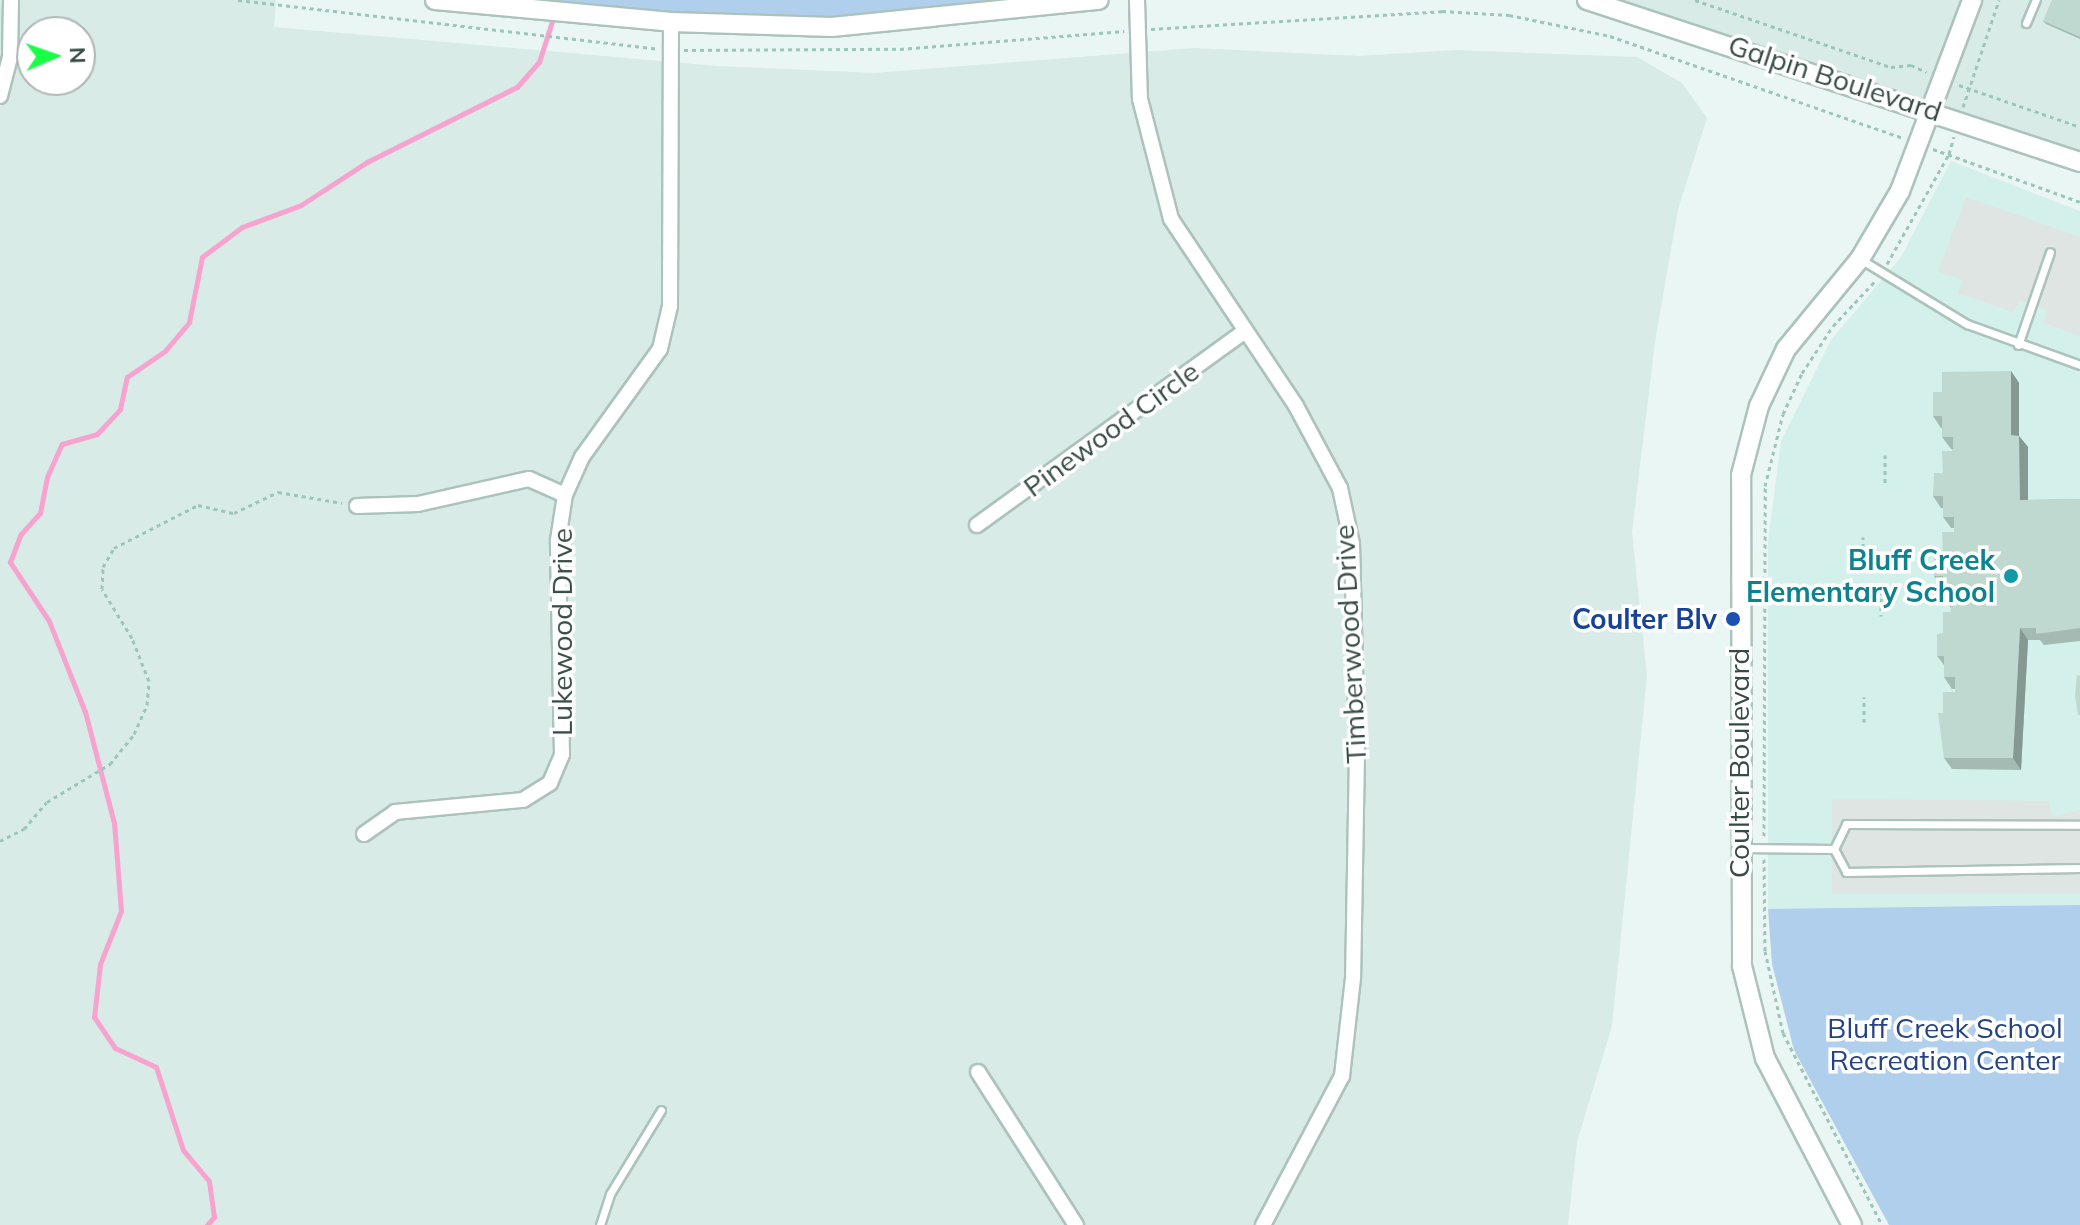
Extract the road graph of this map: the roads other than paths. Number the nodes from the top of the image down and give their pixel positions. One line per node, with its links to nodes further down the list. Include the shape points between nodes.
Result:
1 (11, 0): 10 (street, via 10,57)
2 (435, 0): 8 (street)
3 (1099, 0): 8 (street, via 832,27)
4 (1137, 0): 15 (street, Timberwood Drive, via 1140,99 1171,219)
5 (1587, 0): 11 (street, Galpin Boulevard)
6 (1972, 0): 11 (street, Coulter Boulevard)
7 (2036, 0): 9 (lane)
8 (671, 22): 18 (street, Lukewood Drive, via 670,306 660,349 582,457)
9 (2026, 23)
10 (0, 96)
11 (1931, 110): 12 (street, Galpin Boulevard); 14 (street, Coulter Boulevard, via 1920,144)
12 (2080, 162)
13 (2050, 252): 16 (lane)
14 (1860, 259): 16 (lane, via 1935,308); 23 (street, Coulter Boulevard, via 1786,349 1749,439 1739,518)
15 (1244, 332): 20 (street, Pinewood Circle); 30 (street, Timberwood Drive, via 1296,406 1340,488 1352,544 1357,753 1353,978 1342,1076)
16 (2018, 345): 17 (lane)
17 (2080, 365)
18 (565, 495): 19 (street, via 529,479 418,504); 22 (street, Lukewood Drive, via 558,540 562,755 550,783 523,800 395,812)
19 (357, 506)
20 (977, 525)
21 (2080, 825): 24 (lane, via 1846,824)
22 (364, 834)
23 (1739, 848): 24 (lane); 31 (street, Coulter Boulevard, via 1742,966 1755,1029 1780,1090)
24 (1834, 849): 25 (lane, via 1846,872)
25 (2080, 868)
26 (978, 1072): 29 (street)
27 (661, 1110): 28 (lane, via 610,1194)
28 (600, 1225)
29 (1076, 1225)
30 (1263, 1225)
31 (1852, 1225)

